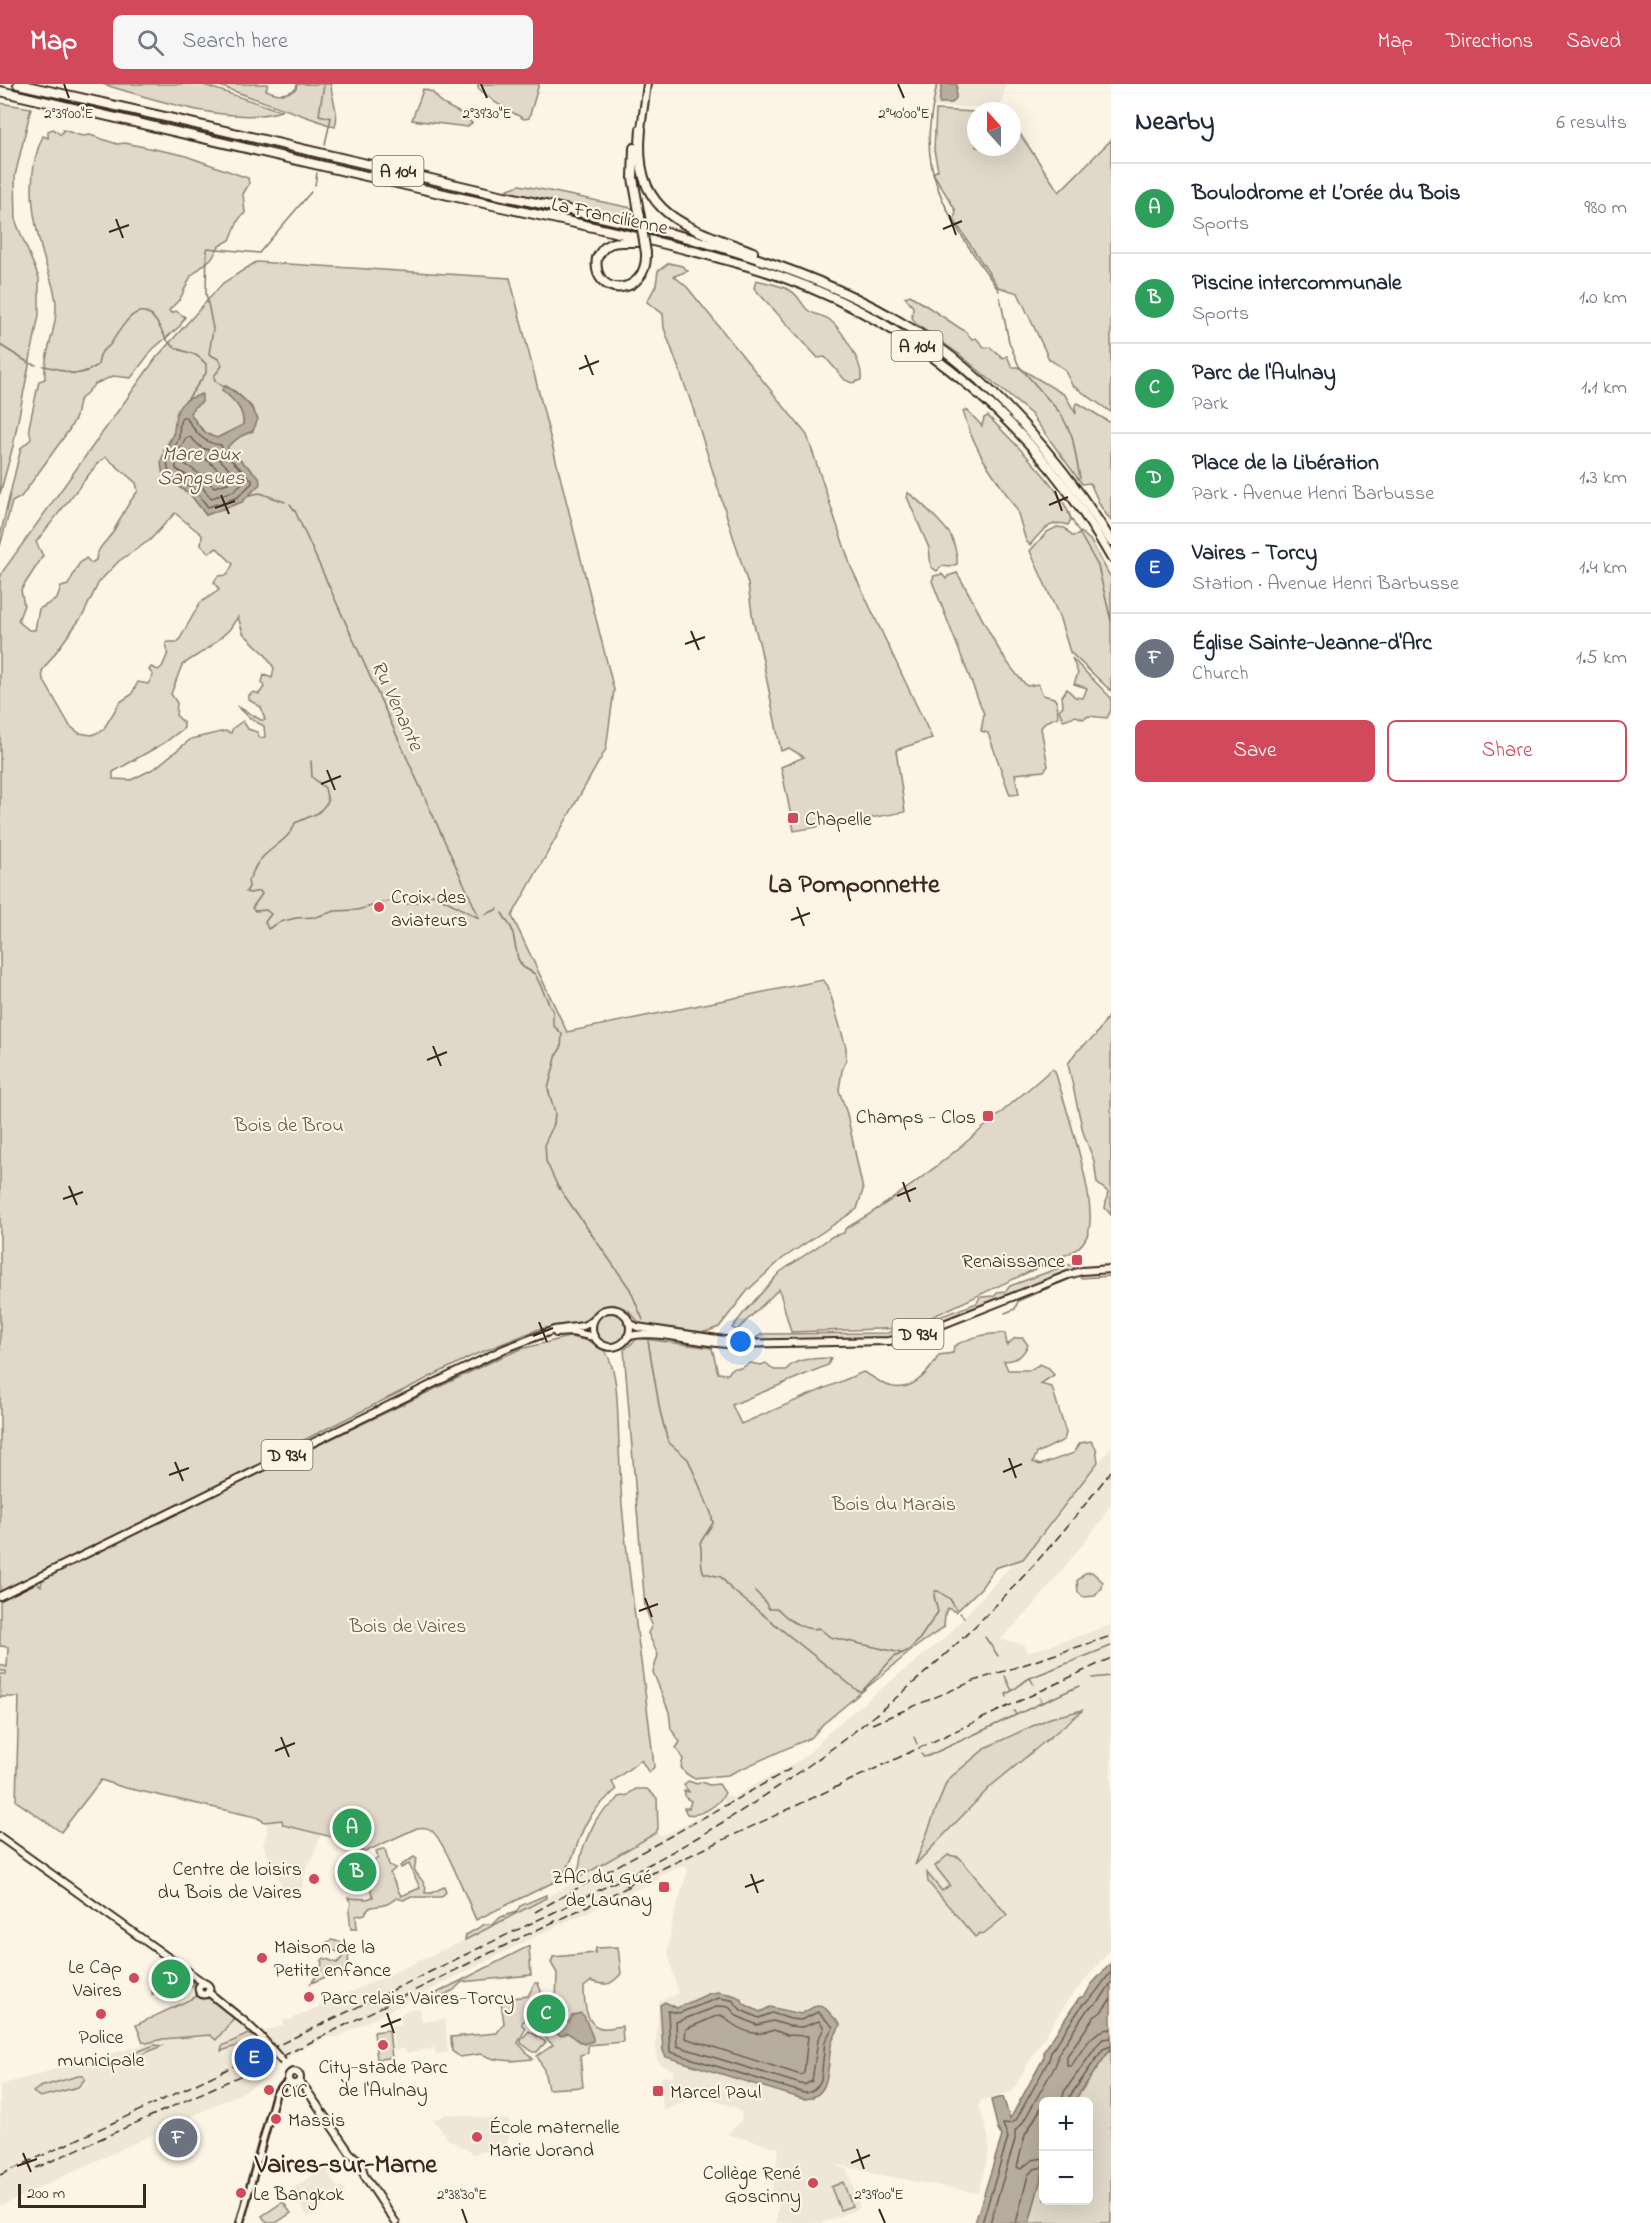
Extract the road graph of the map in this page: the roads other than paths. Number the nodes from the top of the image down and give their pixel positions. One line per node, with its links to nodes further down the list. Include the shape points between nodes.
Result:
1 (18, 84): 6 (highway, La Francilienne / A 104, via 612,220)
2 (646, 84): 4 (main road)
3 (0, 91): 5 (highway, La Francilienne / A 104)
4 (638, 128): 5 (highway, bridge, via 633,178 640,217 646,253 643,272 630,285 619,288 603,281 598,274 597,258 609,245 619,241 640,243); 6 (highway, via 642,178 661,208 682,223 770,258)
5 (650, 240): 8 (highway, La Francilienne / A 104, via 785,278 848,305 919,347 955,373 1042,458 1082,510)
6 (775, 265): 7 (highway, La Francilienne / A 104, via 860,300 947,353 1056,462)
7 (1111, 541)
8 (1111, 557)
9 (1111, 1270): 15 (main road, D 934, via 1059,1277 911,1337 889,1341)
10 (593, 1321): 11 (main road, via 609,1309 621,1313); 12 (main road, D 934); 13 (main road)
11 (628, 1322): 14 (main road); 15 (main road, D 934, via 637,1327)
12 (538, 1335): 13 (main road, D 934, via 572,1332); 16 (main road, D 934, via 504,1348)
13 (594, 1337): 14 (main road, via 609,1347)
14 (627, 1337): 15 (main road, D 934, via 644,1334 714,1344)
15 (750, 1344)
16 (0, 1596)
17 (0, 1837): 18 (main road, bridge, via 196,1977 202,1984 198,1989 201,1994 208,1992 244,2020)
18 (290, 2073): 19 (main road); 20 (main road, via 298,2074)
19 (288, 2081): 20 (main road); 21 (street, via 276,2093)
20 (299, 2082): 22 (main road, via 350,2153 361,2162 363,2174)
21 (240, 2223)
22 (396, 2223)

